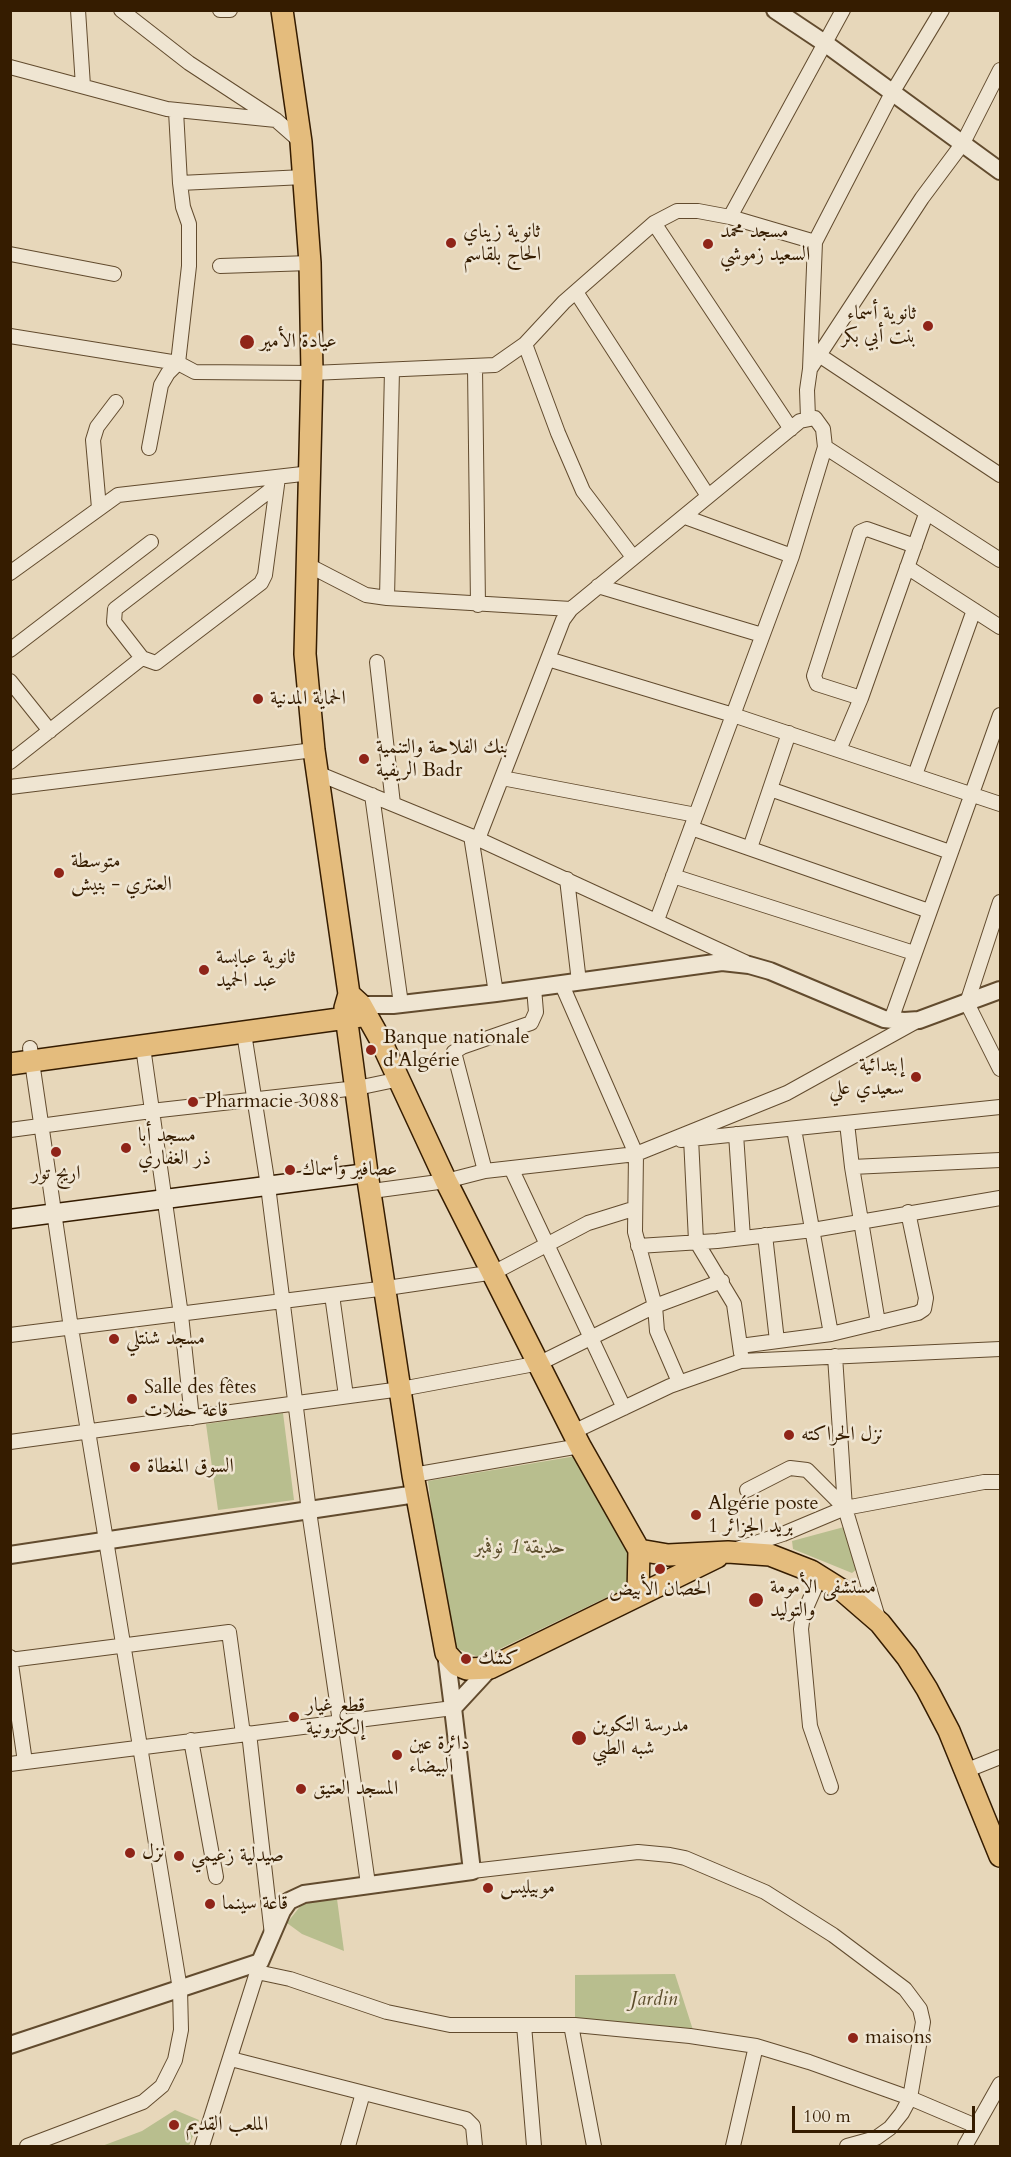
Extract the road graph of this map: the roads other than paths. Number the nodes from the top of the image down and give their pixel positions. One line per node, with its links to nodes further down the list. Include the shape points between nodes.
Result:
1 (78, 10): 14 (street)
2 (121, 10): 17 (street, via 189,63)
3 (220, 10): 4 (street)
4 (230, 10)
5 (271, 10): 10 (street)
6 (282, 10): 10 (main road)
7 (775, 10): 11 (street)
8 (843, 10): 11 (street)
9 (942, 10): 15 (street)
10 (287, 36): 18 (main road)
11 (826, 44): 15 (street); 23 (street)
12 (10, 67): 14 (street)
13 (1000, 70): 19 (street)
14 (83, 86): 16 (street)
15 (892, 93): 19 (street); 25 (street)
16 (176, 111): 17 (street); 22 (street)
17 (276, 120): 18 (street)
18 (302, 142): 21 (main road)
19 (963, 143): 20 (street); 33 (street, via 922,198)
20 (1000, 171)
21 (304, 177): 22 (street); 27 (main road)
22 (180, 183): 34 (street, via 189,224 190,252)
23 (730, 217): 24 (street, via 677,211); 25 (street)
24 (654, 223): 30 (street); 41 (street)
25 (815, 242): 36 (street)
26 (10, 254): 29 (street)
27 (310, 263): 28 (street); 38 (main road)
28 (220, 266)
29 (114, 274)
30 (576, 292): 32 (street); 47 (street)
31 (10, 336): 34 (street)
32 (525, 344): 35 (street, via 501,363); 54 (street, via 583,491)
33 (819, 356): 36 (street); 45 (street)
34 (178, 363): 38 (street, via 195,372); 43 (street, via 162,384)
35 (475, 368): 37 (street); 61 (street)
36 (810, 369): 40 (street)
37 (392, 370): 38 (street); 60 (street)
38 (312, 373): 44 (main road)
39 (116, 402): 48 (street, via 97,427 93,440)
40 (808, 417): 41 (street); 42 (street, via 821,423)
41 (791, 429): 47 (street)
42 (825, 447): 49 (street); 53 (street)
43 (149, 448)
44 (311, 473): 46 (street); 56 (main road)
45 (1000, 475)
46 (278, 481): 48 (street, via 126,493); 67 (street, via 261,583 156,663); 67 (street, via 115,609 114,622)
47 (708, 496): 50 (street)
48 (99, 508): 58 (street)
49 (926, 514): 52 (street); 55 (street)
50 (685, 517): 53 (street); 54 (street)
51 (151, 542): 66 (street)
52 (915, 546): 57 (street); 71 (street, via 867,529 860,532 814,676 817,684)
53 (792, 556): 65 (street)
54 (633, 557): 59 (street)
55 (1000, 560)
56 (306, 564): 60 (street, via 366,595); 76 (main road, via 305,654)
57 (907, 567): 63 (street); 71 (street)
58 (10, 573)
59 (598, 586): 62 (street); 65 (street)
60 (387, 598): 61 (street)
61 (478, 605): 62 (street)
62 (571, 609): 68 (street)
63 (974, 610): 64 (street); 80 (street)
64 (1000, 627)
65 (762, 635): 72 (street)
66 (10, 650)
67 (142, 658): 74 (street)
68 (548, 659): 72 (street); 81 (street)
69 (377, 662): 86 (street)
70 (10, 681): 74 (street)
71 (861, 698): 77 (street)
72 (734, 715): 75 (street); 88 (street)
73 (1000, 715): 84 (street)
74 (50, 731): 78 (street)
75 (789, 733): 77 (street); 83 (street)
76 (314, 750): 79 (main road); 82 (street)
77 (839, 750): 80 (street)
78 (10, 762)
79 (317, 773): 85 (street); 106 (main road)
80 (915, 775): 84 (street)
81 (502, 778): 88 (street); 89 (street)
82 (11, 786)
83 (770, 789): 90 (street); 91 (street)
84 (971, 793): 87 (street); 91 (street)
85 (372, 795): 86 (street); 105 (street)
86 (393, 804): 89 (street)
87 (1000, 804)
88 (694, 822): 90 (street); 92 (street)
89 (475, 838): 93 (street); 103 (street)
90 (750, 848): 95 (street)
91 (950, 852): 95 (street)
92 (673, 876): 96 (street); 97 (street)
93 (567, 879): 96 (street); 99 (street)
94 (1000, 902): 104 (street)
95 (929, 911): 97 (street)
96 (657, 920): 98 (street)
97 (914, 953): 107 (street)
98 (749, 964): 99 (street, via 691,965); 107 (street)
99 (579, 982): 100 (street)
100 (562, 985): 101 (street); 126 (street)
101 (534, 988): 103 (street); 130 (street, via 536,1012 531,1023 454,1052)
102 (1000, 990): 104 (street)
103 (496, 993): 105 (street)
104 (967, 1003): 108 (street); 113 (street)
105 (400, 1004): 106 (street)
106 (357, 1008): 109 (main road); 111 (main road); 114 (main road); 115 (main road)
107 (891, 1020): 108 (street)
108 (919, 1020): 125 (street, via 787,1093)
109 (244, 1033): 110 (main road); 116 (street)
110 (143, 1047): 111 (main road); 118 (street)
111 (24, 1053): 112 (main road); 120 (street)
112 (10, 1064)
113 (1000, 1069)
114 (400, 1079): 115 (street); 131 (main road)
115 (357, 1088): 116 (street); 132 (main road)
116 (253, 1101): 118 (street); 133 (street)
117 (1000, 1107): 119 (street)
118 (151, 1111): 120 (street); 135 (street)
119 (847, 1123): 121 (street); 128 (street)
120 (42, 1125): 122 (street); 138 (street)
121 (794, 1129): 123 (street); 141 (street)
122 (10, 1130)
123 (736, 1134): 124 (street); 143 (street)
124 (691, 1138): 125 (street); 144 (street)
125 (659, 1145): 126 (street)
126 (636, 1154): 129 (street); 136 (street)
127 (1000, 1160): 128 (street)
128 (852, 1167): 140 (street)
129 (511, 1168): 130 (street); 145 (street)
130 (485, 1171): 131 (street)
131 (446, 1180): 132 (street); 147 (main road)
132 (370, 1182): 133 (main road); 149 (main road)
133 (268, 1186): 135 (main road); 151 (street)
134 (1000, 1198): 137 (street)
135 (165, 1200): 138 (main road); 153 (street)
136 (633, 1209): 145 (street, via 588,1223); 146 (street)
137 (908, 1212): 140 (street); 154 (street, via 926,1304 918,1313)
138 (56, 1214): 139 (main road); 155 (street)
139 (10, 1219)
140 (861, 1221): 141 (street); 154 (street)
141 (813, 1230): 142 (street); 156 (street)
142 (765, 1235): 143 (street); 159 (street)
143 (743, 1238): 144 (street)
144 (696, 1241): 146 (street); 148 (street)
145 (546, 1246): 147 (street); 158 (street)
146 (638, 1246): 152 (street)
147 (495, 1272): 149 (street); 164 (main road)
148 (722, 1281): 152 (street); 160 (street, via 734,1304)
149 (387, 1288): 150 (street); 166 (main road)
150 (332, 1295): 151 (street); 167 (street)
151 (282, 1302): 153 (street); 168 (street)
152 (655, 1306): 158 (street); 165 (street, via 657,1331)
153 (181, 1315): 155 (street); 170 (street)
154 (878, 1323): 156 (street)
155 (72, 1328): 157 (street); 171 (street)
156 (831, 1334): 159 (street)
157 (10, 1335)
158 (590, 1338): 164 (street); 169 (street)
159 (777, 1341): 160 (street)
160 (740, 1346): 163 (street)
161 (1000, 1349): 162 (street)
162 (835, 1356): 163 (street); 177 (street)
163 (741, 1361): 165 (street)
164 (540, 1363): 166 (street); 172 (main road)
165 (679, 1382): 169 (street)
166 (401, 1389): 167 (street); 175 (main road)
167 (346, 1396): 168 (street)
168 (295, 1405): 170 (street); 178 (street)
169 (624, 1407): 172 (street)
170 (192, 1418): 171 (street)
171 (89, 1430): 173 (street); 179 (street)
172 (576, 1439): 175 (street); 180 (main road)
173 (10, 1442)
174 (1000, 1482): 177 (street)
175 (415, 1484): 178 (street); 187 (main road)
176 (747, 1490): 177 (street, via 790,1468 807,1470)
177 (845, 1508): 181 (street); 185 (street)
178 (309, 1511): 179 (street); 191 (street)
179 (107, 1540): 182 (street); 186 (street)
180 (639, 1550): 181 (main road, via 668,1555); 184 (main road)
181 (728, 1552): 183 (main road, via 771,1555); 184 (main road)
182 (10, 1555)
183 (820, 1576): 185 (main road); 198 (street, via 801,1629 810,1726)
184 (638, 1595): 189 (main road)
185 (880, 1623): 197 (main road, via 908,1657 927,1689)
186 (123, 1645): 188 (street); 192 (street, via 229,1632); 194 (street)
187 (446, 1653): 189 (main road, via 467,1669); 190 (street)
188 (11, 1659): 196 (street)
189 (490, 1668): 190 (street)
190 (453, 1708): 191 (street); 200 (street)
191 (343, 1722): 192 (street); 202 (street)
192 (246, 1734): 193 (street); 203 (street)
193 (190, 1740): 194 (street); 201 (street)
194 (139, 1747): 196 (street); 205 (street)
195 (1000, 1757): 197 (street)
196 (18, 1763)
197 (965, 1771): 199 (main road)
198 (831, 1788)
199 (1000, 1856)
200 (472, 1871): 202 (street); 213 (street, via 654,1853 685,1858 765,1892 833,1935 915,2000 923,2022)
201 (216, 1878)
202 (368, 1884): 203 (street, via 304,1894 289,1901)
203 (272, 1935): 204 (street)
204 (259, 1967): 205 (street); 206 (street, via 423,2021); 210 (street)
205 (180, 1989): 208 (street); 215 (street, via 181,2030 175,2060 162,2086 143,2102)
206 (524, 2025): 207 (street); 219 (street)
207 (571, 2025): 209 (street); 220 (street)
208 (10, 2045)
209 (756, 2046): 213 (street); 221 (street)
210 (231, 2059): 212 (street); 216 (street)
211 (1000, 2084): 214 (street)
212 (363, 2093): 217 (street); 218 (street, via 466,2119 473,2126)
213 (910, 2098): 214 (street); 222 (street, via 890,2128 876,2138)
214 (976, 2126): 223 (street)
215 (27, 2146)
216 (201, 2146)
217 (348, 2146)
218 (475, 2146)
219 (534, 2146)
220 (594, 2146)
221 (733, 2146)
222 (847, 2146)
223 (965, 2146)

